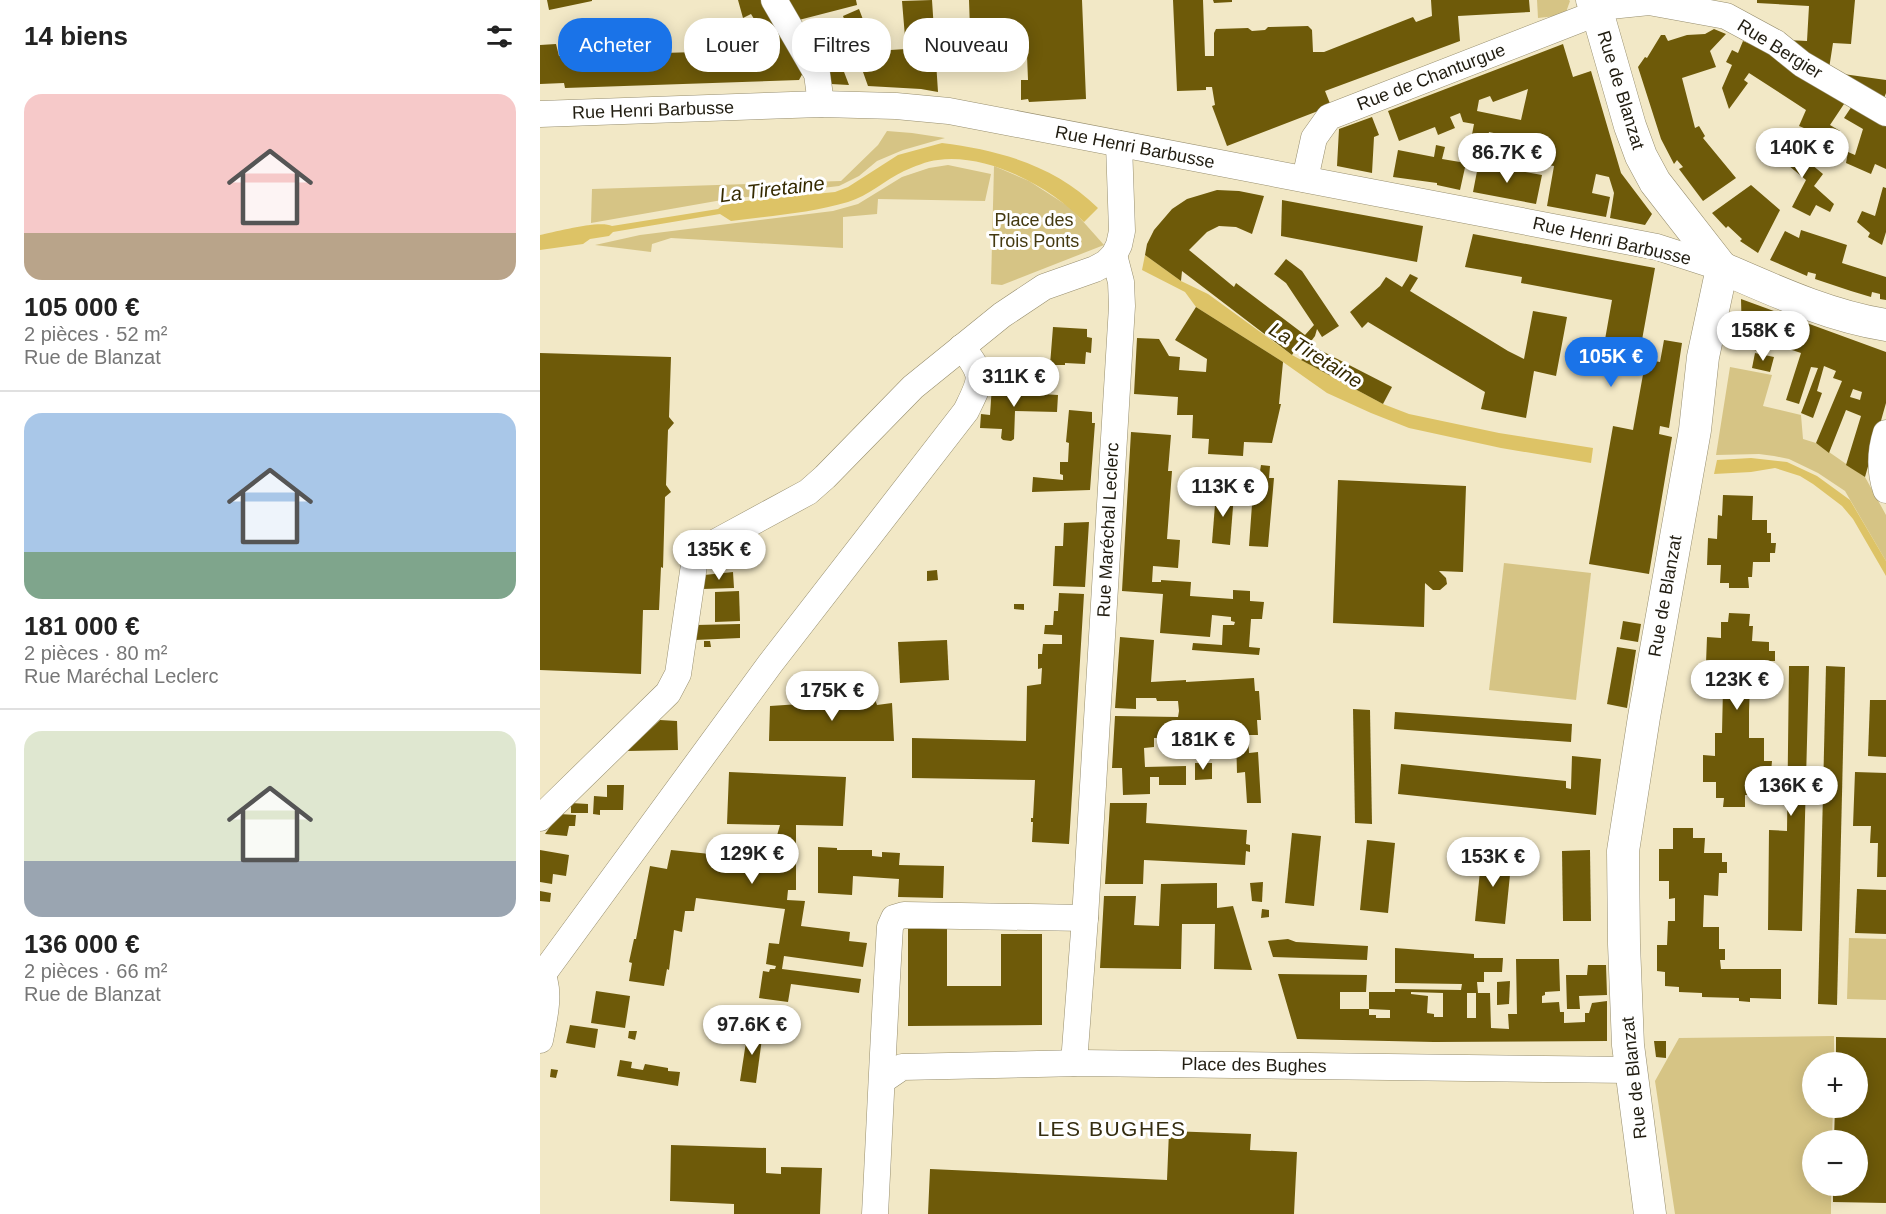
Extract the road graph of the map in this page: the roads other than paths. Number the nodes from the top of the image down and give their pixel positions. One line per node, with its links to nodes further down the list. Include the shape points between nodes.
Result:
1 (774, 0): 4 (street, via 817,74)
2 (1648, 2): 3 (street, Rue Bergier); 5 (street, Rue Bergier, via 1725,16 1776,43 1802,64)
3 (1594, 5): 8 (street, Rue de Chanturgue, via 1584,18 1329,117 1314,138); 10 (street, Rue de Blanzat, via 1641,156 1655,182)
4 (821, 104): 6 (street, Rue Henri Barbusse); 7 (street, Rue Henri Barbusse, via 949,111)
5 (1886, 113)
6 (540, 114)
7 (1119, 144): 8 (street, Rue Henri Barbusse); 9 (street, Rue Maréchal Leclerc, via 1122,231)
8 (1305, 179): 10 (street, Rue Henri Barbusse, via 1657,247)
9 (1114, 255): 12 (street, via 1095,269 1044,287); 16 (street, Rue Maréchal Leclerc, via 1122,306)
10 (1722, 268): 11 (street, via 1835,313); 20 (street, Rue de Blanzat, via 1703,357 1695,430 1623,851)
11 (1886, 325)
12 (960, 349): 15 (street, via 913,387 808,492 714,543 698,557 678,674 668,693); 17 (street, via 979,373 966,411 770,664)
13 (1886, 433): 14 (street, via 1881,474)
14 (1886, 490)
15 (540, 818)
16 (1085, 918): 19 (street, Rue Maréchal Leclerc); 21 (street, via 894,918 890,927)
17 (541, 972): 18 (street, via 547,1004)
18 (540, 1040)
19 (1074, 1063): 20 (street, Place des Bughes); 21 (street, Place des Bughes, via 902,1067)
20 (1630, 1070): 23 (street, Rue de Blanzat)
21 (883, 1080): 22 (street)
22 (875, 1214)
23 (1650, 1214)

